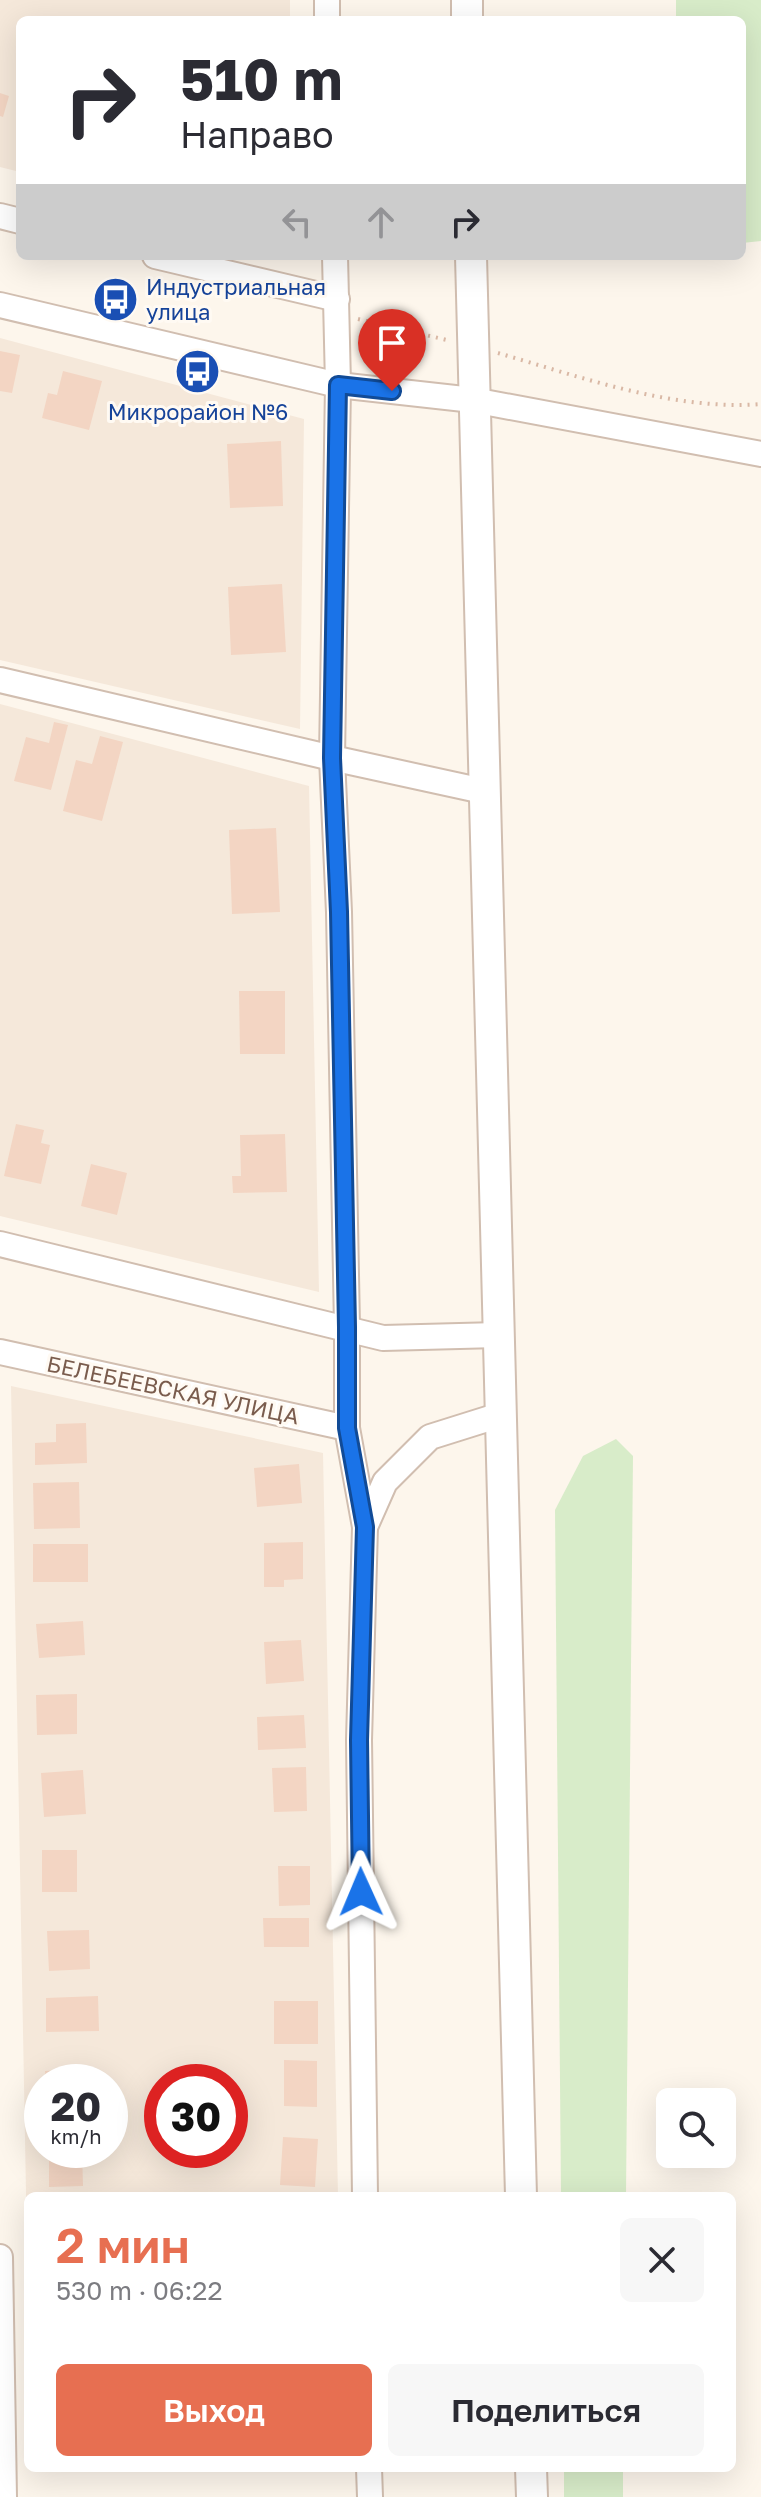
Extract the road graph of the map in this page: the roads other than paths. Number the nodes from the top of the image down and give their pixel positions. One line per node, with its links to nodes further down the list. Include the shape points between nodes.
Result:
1 (170, 260): 5 (street)
2 (335, 260): 5 (street)
3 (471, 260): 7 (street)
4 (0, 305): 6 (street)
5 (337, 306): 6 (street)
6 (338, 385): 7 (street); 10 (street)
7 (473, 400): 8 (street); 11 (street)
8 (761, 454)
9 (0, 680): 10 (street)
10 (332, 758): 11 (street); 13 (street)
11 (483, 791): 14 (street)
12 (0, 1244): 13 (street)
13 (347, 1327): 14 (street, via 383,1338); 17 (street)
14 (498, 1335): 16 (street)
15 (0, 1352): 17 (street, БЕЛЕБЕЕВСКАЯ УЛИЦА)
16 (500, 1415): 18 (street, via 430,1437 385,1482); 20 (street)
17 (347, 1428): 18 (street)
18 (365, 1527): 19 (street, via 359,1740)
19 (365, 2192)
20 (521, 2192)
21 (0, 2257): 24 (street)
22 (369, 2472): 25 (street)
23 (531, 2472): 26 (street)
24 (2, 2497)
25 (370, 2497)
26 (532, 2497)

